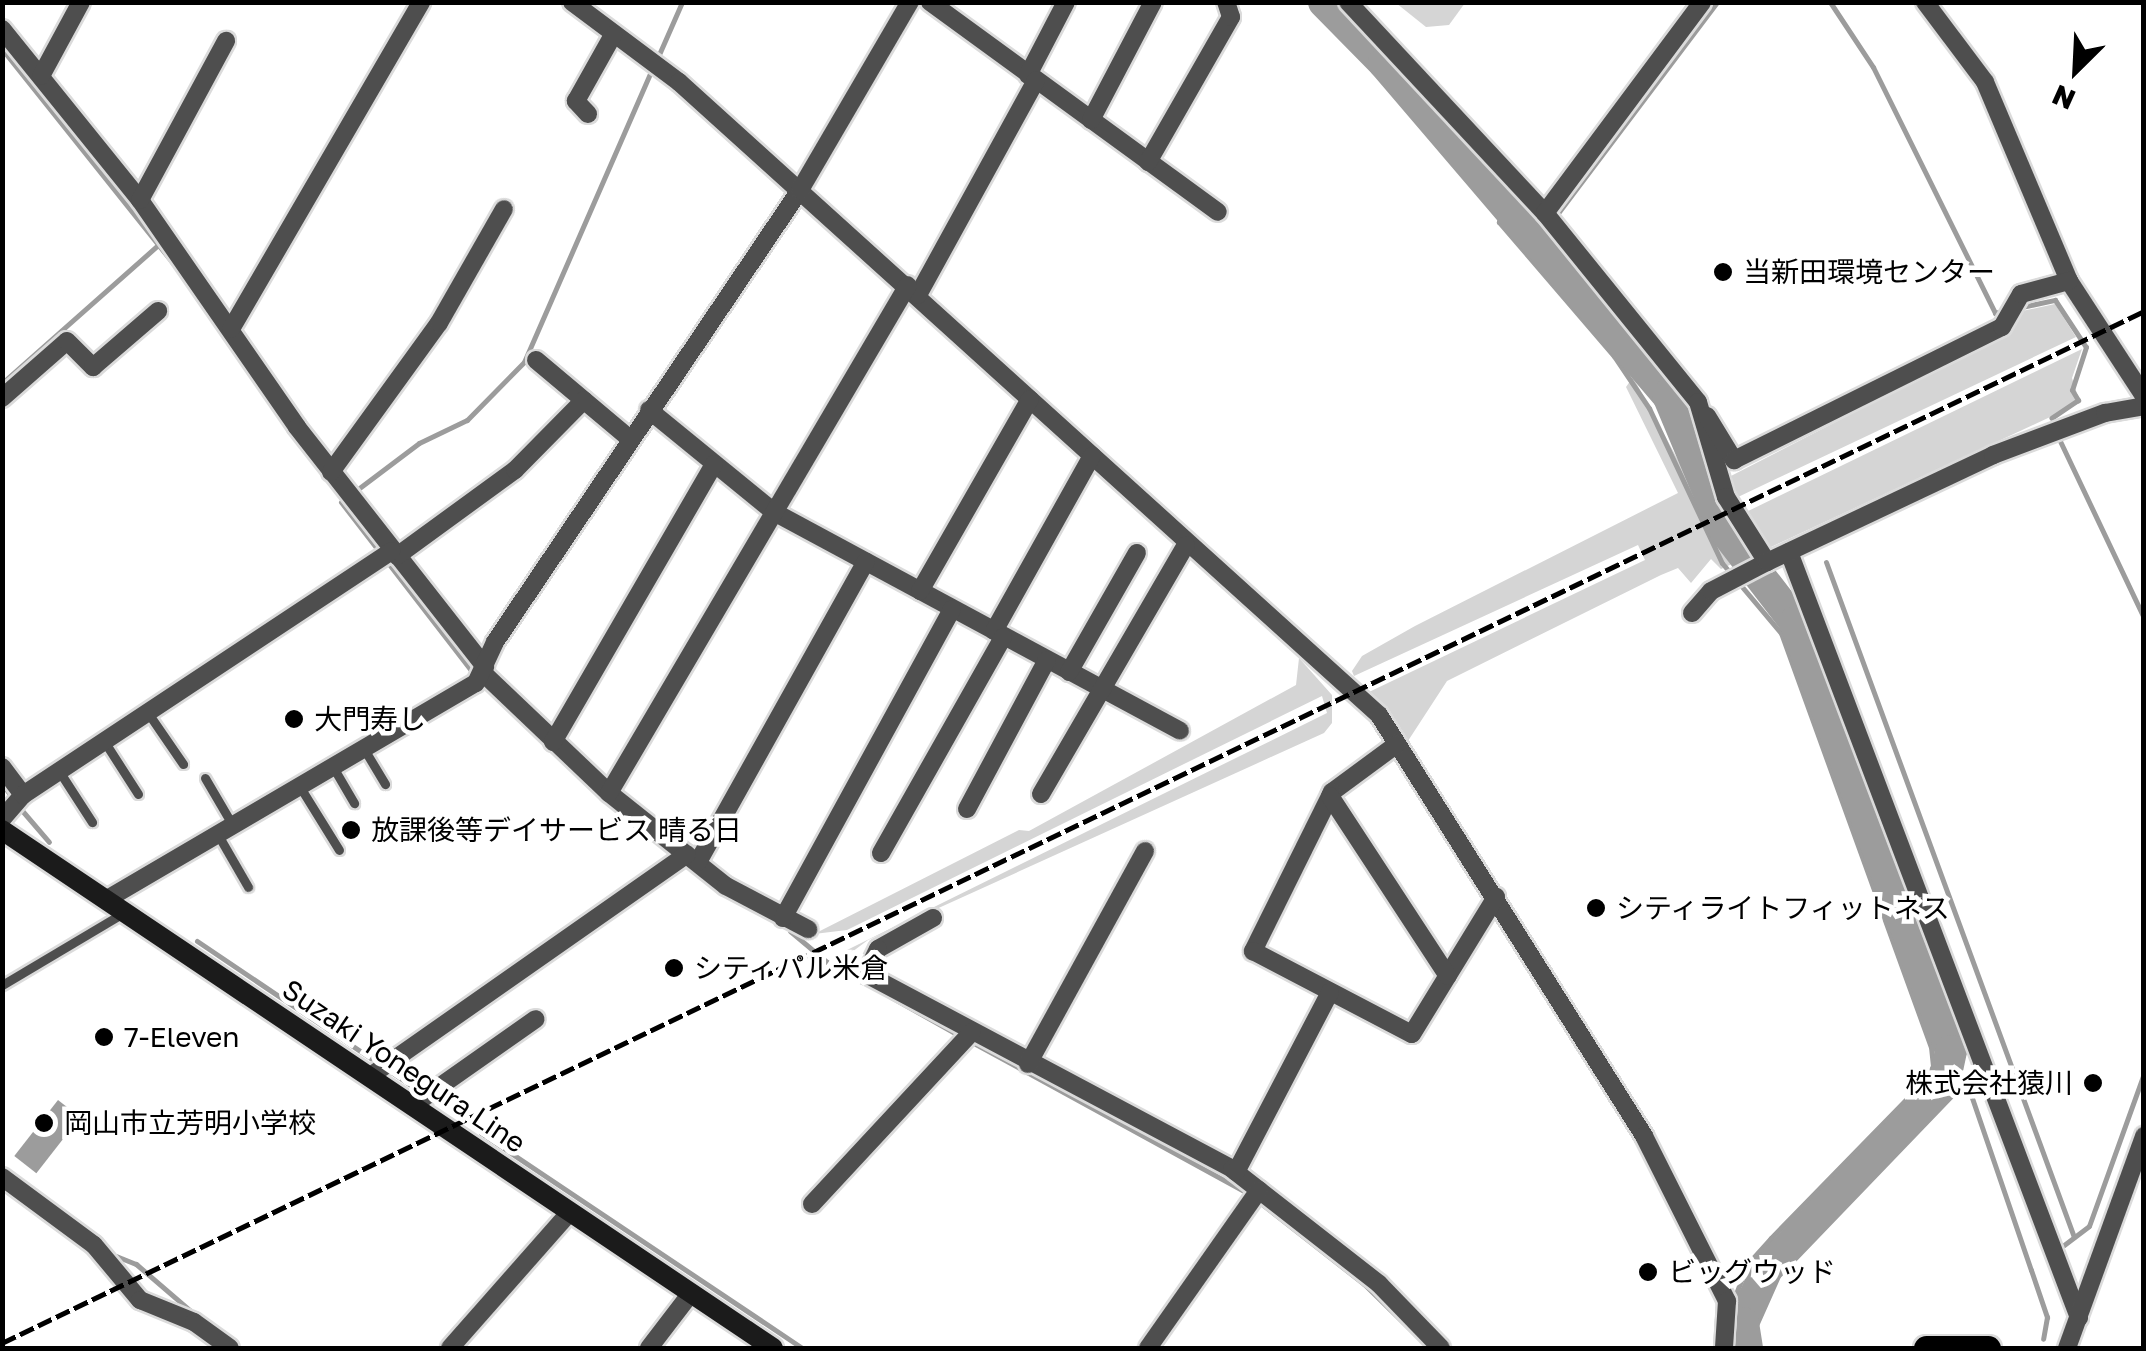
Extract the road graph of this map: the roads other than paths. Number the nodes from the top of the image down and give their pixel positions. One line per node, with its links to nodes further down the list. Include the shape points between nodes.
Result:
1 (80, 2): 15 (street)
2 (421, 2): 28 (street)
3 (572, 2): 13 (street)
4 (910, 2): 20 (street)
5 (930, 2): 16 (street)
6 (1066, 2): 16 (street)
7 (1153, 2): 18 (street)
8 (1226, 2): 19 (street, via 1231,18)
9 (1348, 2): 24 (street)
10 (1702, 2): 24 (street)
11 (1925, 2): 25 (street, via 1985,82)
12 (2, 28): 15 (street)
13 (612, 35): 17 (street, via 576,101); 20 (street, via 656,64)
14 (226, 41): 21 (street)
15 (40, 76): 21 (street)
16 (1032, 78): 18 (street); 26 (street)
17 (588, 114)
18 (1091, 120): 19 (street)
19 (1148, 162): 23 (street)
20 (800, 190): 26 (street); 36 (street)
21 (140, 200): 28 (street)
22 (504, 209): 40 (street, via 439,323)
23 (1218, 212)
24 (1550, 220): 34 (street)
25 (2069, 282): 30 (street); 34 (street, via 2022,294 2002,327 1734,460)
26 (913, 290): 32 (street); 41 (street)
27 (158, 311): 31 (street, via 93,367 67,341)
28 (231, 330): 40 (street)
29 (536, 360): 33 (street)
30 (2144, 396)
31 (2, 398)
32 (1030, 398): 38 (street); 48 (street)
33 (584, 400): 37 (street); 45 (street, via 515,470)
34 (1698, 402): 47 (street, via 1726,498)
35 (2144, 406): 43 (street, via 2106,412 1993,455)
36 (649, 410): 37 (street); 39 (street)
37 (630, 439): 53 (street, via 495,642)
38 (1092, 456): 42 (street); 51 (street)
39 (714, 464): 41 (street); 59 (street)
40 (332, 472): 45 (street)
41 (774, 512): 46 (street); 70 (street)
42 (1186, 545): 55 (street); 60 (street, via 1378,715)
43 (1789, 552): 47 (street); 105 (street, via 2050,1256)
44 (1137, 553): 54 (street)
45 (389, 555): 53 (street); 56 (street)
46 (866, 562): 48 (street); 82 (street)
47 (1765, 563): 50 (street)
48 (920, 591): 49 (street)
49 (952, 609): 51 (street); 87 (street)
50 (1692, 613)
51 (998, 634): 52 (street); 81 (street)
52 (1048, 660): 54 (street); 75 (street)
53 (484, 670): 59 (street); 61 (street, via 476,683)
54 (1069, 672): 55 (street)
55 (1102, 690): 57 (street); 71 (street)
56 (148, 712): 58 (street); 62 (lane)
57 (1180, 731)
58 (104, 742): 65 (street); 69 (lane)
59 (553, 742): 70 (street)
60 (1398, 744): 72 (street, via 1341,780); 84 (street)
61 (364, 749): 64 (street); 67 (lane)
62 (183, 764)
63 (2, 767): 74 (street)
64 (333, 767): 68 (street); 73 (lane)
65 (59, 771): 74 (street); 76 (lane)
66 (205, 778): 78 (lane)
67 (385, 784)
68 (300, 786): 78 (street); 79 (lane)
69 (138, 794)
70 (609, 794): 82 (street)
71 (1041, 794)
72 (1330, 796): 90 (street); 92 (street, via 1252,951)
73 (354, 803)
74 (15, 804)
75 (967, 809)
76 (92, 822)
77 (2, 830): 85 (main road, Suzaki Yonegura Line)
78 (225, 830): 83 (lane); 85 (street)
79 (339, 850)
80 (1145, 850): 95 (street)
81 (882, 853)
82 (693, 858): 87 (street); 96 (street)
83 (248, 887)
84 (1496, 897): 90 (street); 112 (street, via 1625,1102 1728,1301)
85 (109, 898): 86 (main road, Suzaki Yonegura Line)
86 (127, 911): 91 (lane); 96 (main road, Suzaki Yonegura Line)
87 (783, 918): 89 (street)
88 (933, 918): 94 (street, via 878,949 866,974)
89 (808, 929)
90 (1448, 976): 92 (street, via 1412,1034)
91 (2, 985)
92 (1330, 992): 99 (street)
93 (536, 1019): 97 (street)
94 (968, 1036): 95 (street); 102 (street)
95 (1028, 1064): 99 (street)
96 (378, 1071): 97 (main road, Suzaki Yonegura Line)
97 (420, 1100): 103 (main road, Suzaki Yonegura Line)
98 (2144, 1136): 105 (street)
99 (1236, 1172): 101 (street)
100 (2, 1177): 106 (street, via 94,1245 140,1300 194,1322)
101 (1256, 1195): 110 (street); 111 (street, via 1379,1284)
102 (812, 1204)
103 (570, 1212): 104 (main road, Suzaki Yonegura Line); 107 (street)
104 (691, 1293): 108 (street); 109 (main road, Suzaki Yonegura Line)
105 (2079, 1318): 115 (street)
106 (230, 1348)
107 (450, 1348)
108 (649, 1348)
109 (774, 1348)
110 (1148, 1348)
111 (1441, 1348)
112 (1724, 1348)
113 (1926, 1348): 114 (main road)
114 (1988, 1348)
115 (2067, 1348)

